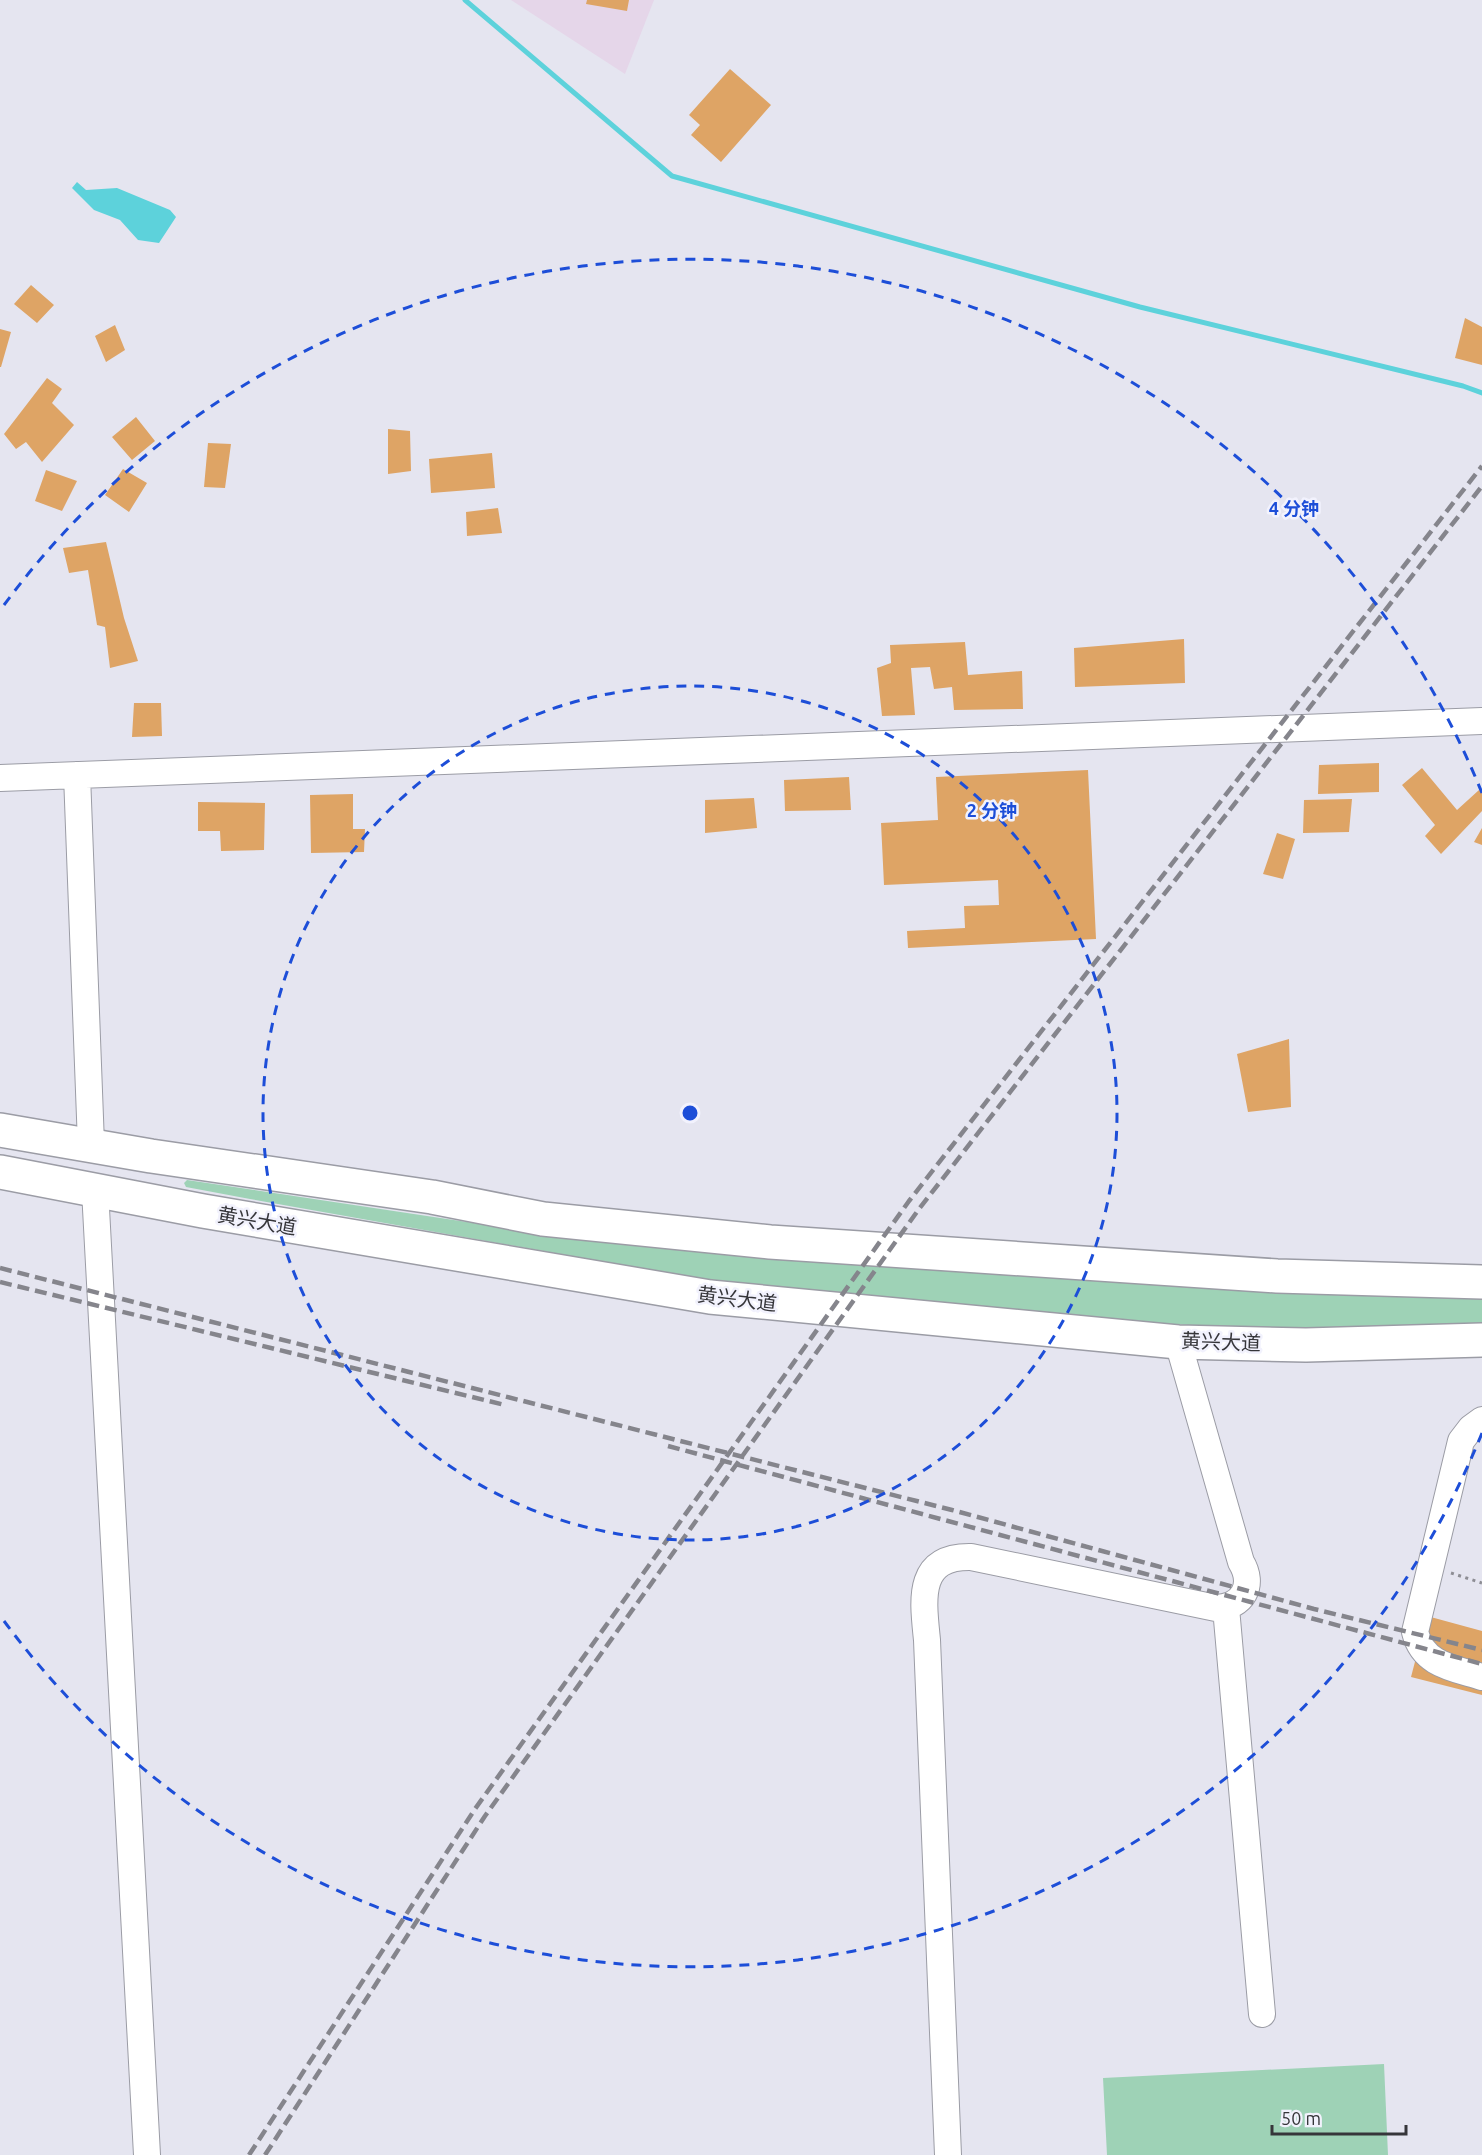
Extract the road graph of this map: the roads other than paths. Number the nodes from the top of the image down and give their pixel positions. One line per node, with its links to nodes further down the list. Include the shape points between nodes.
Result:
1 (1482, 721): 2 (street)
2 (76, 775): 3 (street); 5 (street)
3 (0, 778)
4 (0, 1130): 5 (highway)
5 (91, 1144): 8 (highway, via 432,1197 543,1219 759,1241 1277,1276)
6 (0, 1172): 7 (highway, 黄兴大道)
7 (95, 1190): 10 (highway, 黄兴大道, via 473,1259 710,1297); 15 (street)
8 (1482, 1282)
9 (1482, 1340): 10 (highway, 黄兴大道, via 1306,1345)
10 (1178, 1341): 12 (street, via 1248,1580 1242,1598)
11 (1482, 1420): 13 (street, via 1461,1441 1415,1632 1425,1655 1435,1662)
12 (1226, 1608): 14 (street); 16 (street, via 971,1557 945,1561 927,1579 923,1605)
13 (1482, 1677)
14 (1262, 2014)
15 (147, 2155)
16 (948, 2155)

